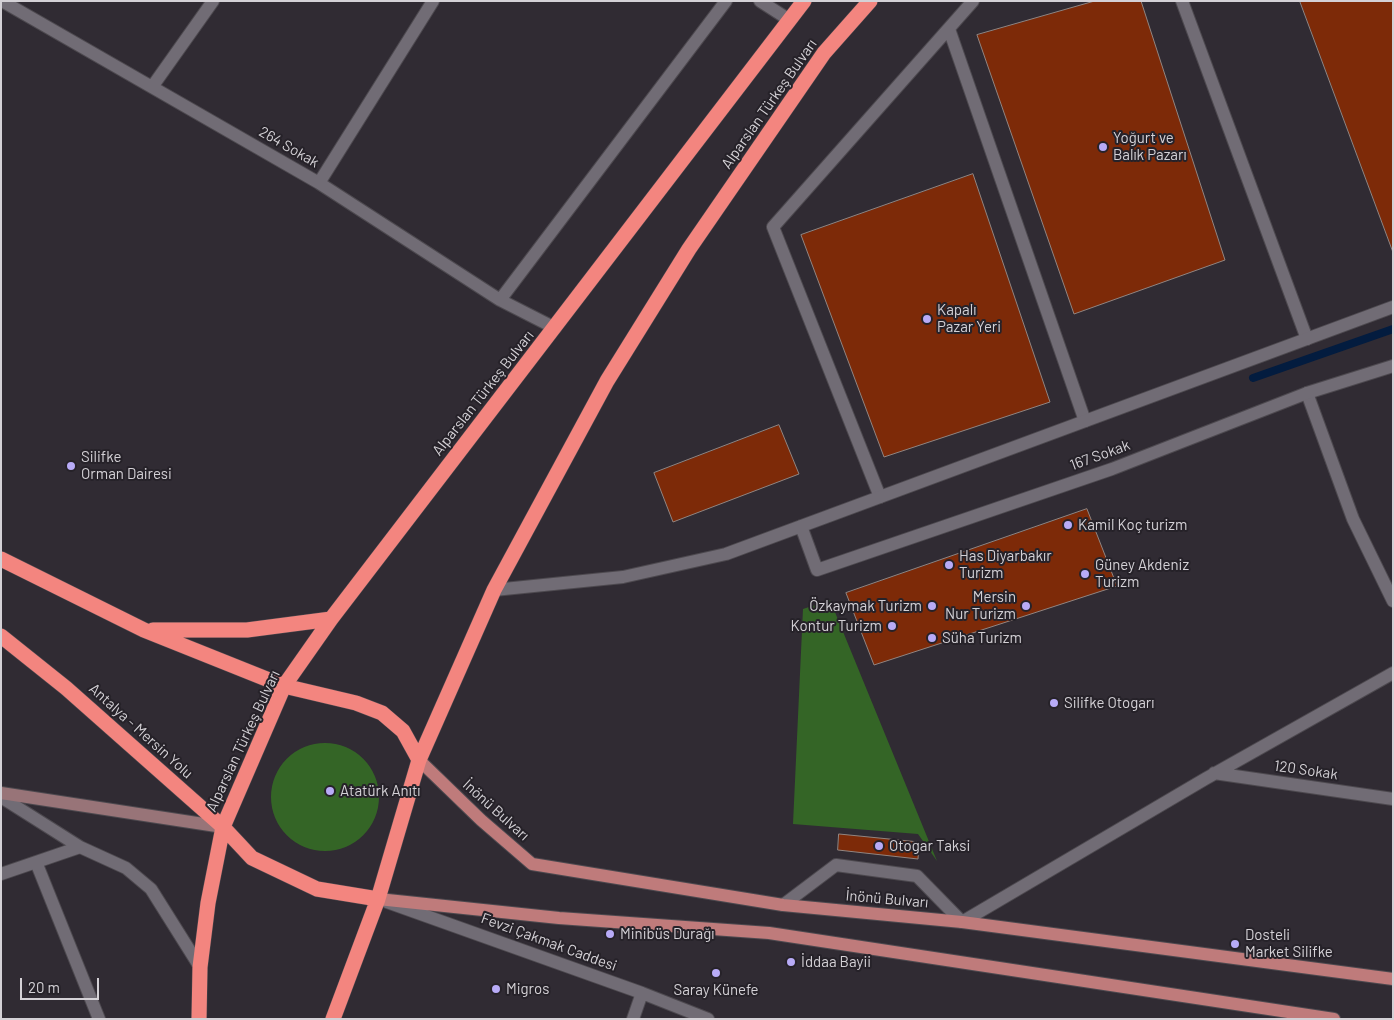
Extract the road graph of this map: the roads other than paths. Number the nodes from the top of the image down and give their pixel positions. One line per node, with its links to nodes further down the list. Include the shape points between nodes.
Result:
1 (213, 1): 12 (street)
2 (433, 1): 13 (street)
3 (726, 1): 14 (street)
4 (760, 1): 10 (street)
5 (804, 1): 10 (highway, Alparslan Türkeş Bulvarı)
6 (870, 1): 24 (highway, Alparslan Türkeş Bulvarı, via 824,53 690,249 607,381)
7 (973, 1): 11 (street)
8 (1182, 1): 17 (street)
9 (10, 3): 12 (street, 264 Sokak)
10 (788, 20): 16 (highway, Alparslan Türkeş Bulvarı)
11 (949, 29): 20 (street); 21 (street, via 773,228)
12 (152, 87): 13 (street, 264 Sokak)
13 (319, 183): 14 (street, 264 Sokak)
14 (500, 300): 16 (street, 264 Sokak)
15 (1393, 307): 17 (street)
16 (555, 328): 26 (highway, Alparslan Türkeş Bulvarı)
17 (1307, 338): 20 (street)
18 (1393, 366): 19 (street, 167 Sokak)
19 (1307, 393): 22 (street, 167 Sokak, via 1112,468 817,570); 25 (street, via 1353,519)
20 (1085, 420): 21 (street)
21 (880, 496): 22 (street)
22 (802, 526): 24 (street, via 726,554 623,577)
23 (1, 559): 27 (highway)
24 (494, 590): 31 (highway, Alparslan Türkeş Bulvarı)
25 (1393, 600)
26 (331, 619): 27 (highway, via 247,630); 30 (highway, Alparslan Türkeş Bulvarı)
27 (144, 630): 30 (highway)
28 (1, 636): 35 (highway, Antalya - Mersin Yolu, via 66,688)
29 (1393, 674): 32 (street)
30 (284, 686): 31 (highway, via 356,703 382,713 403,731); 35 (highway, Alparslan Türkeş Bulvarı)
31 (419, 760): 39 (highway); 40 (main road, İnönü Bulvarı, via 532,864)
32 (1214, 774): 34 (street, 120 Sokak); 41 (street)
33 (1, 795): 35 (street); 36 (street)
34 (1393, 799)
35 (223, 827): 39 (highway, Antalya - Mersin Yolu, via 252,858 281,873 317,889); 42 (highway)
36 (80, 847): 37 (street); 42 (street, via 126,868 151,888)
37 (36, 862): 38 (street); 46 (street)
38 (1, 874)
39 (378, 899): 44 (street, Fevzi Çakmak Caddesi); 45 (main road, via 559,918 769,932); 48 (highway)
40 (783, 905): 41 (main road, İnönü Bulvarı); 41 (street, via 836,865 917,876)
41 (962, 922): 43 (main road, İnönü Bulvarı)
42 (200, 967): 47 (highway)
43 (1393, 979)
44 (642, 993): 49 (street); 50 (street, Fevzi Çakmak Caddesi)
45 (1275, 1014): 51 (main road)
46 (99, 1019)
47 (199, 1019)
48 (333, 1019)
49 (633, 1019)
50 (708, 1019)
51 (1334, 1019)

